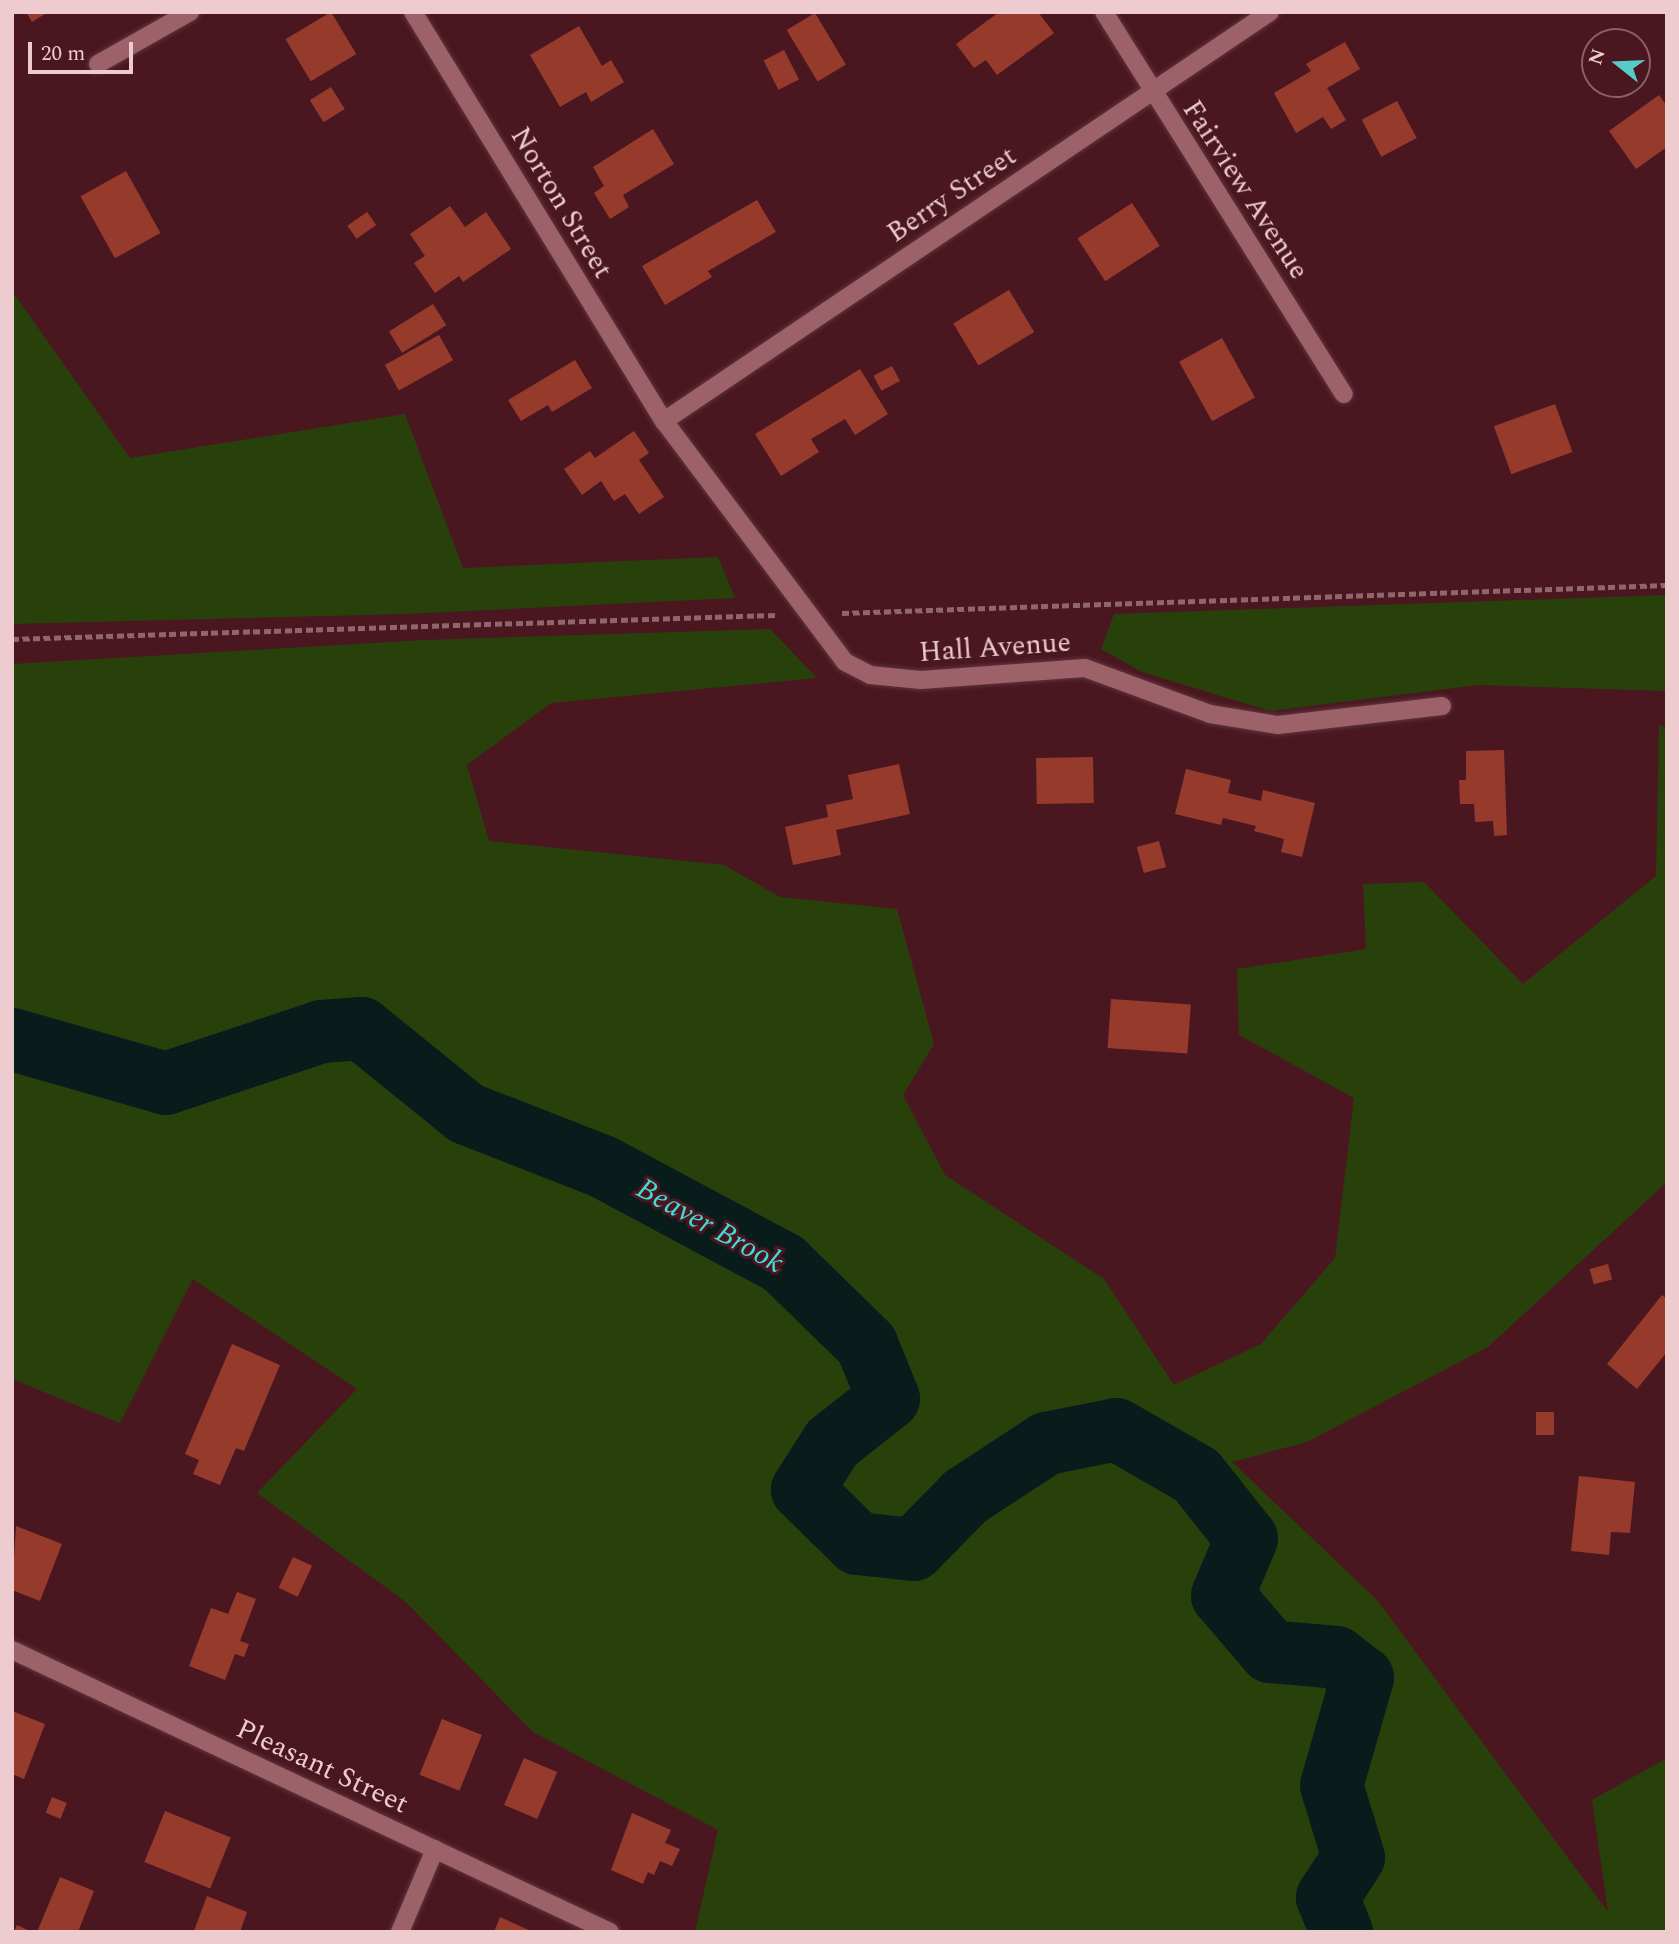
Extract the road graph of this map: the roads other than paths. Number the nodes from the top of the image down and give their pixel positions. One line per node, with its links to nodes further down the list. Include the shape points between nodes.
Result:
1 (190, 12): 5 (street)
2 (413, 12): 8 (street, Norton Street)
3 (1104, 12): 6 (street, Fairview Avenue)
4 (1270, 12): 6 (street, Berry Street)
5 (97, 64)
6 (1152, 92): 7 (street, Fairview Avenue); 8 (street, Berry Street)
7 (1344, 394)
8 (664, 422): 9 (street, Hall Avenue, via 804,614 845,662 870,676 921,680 1085,668 1210,714 1278,725)
9 (1442, 706)
10 (12, 1650): 11 (street, Pleasant Street)
11 (435, 1849): 12 (street); 13 (street, Pleasant Street)
12 (400, 1932)
13 (610, 1932)

